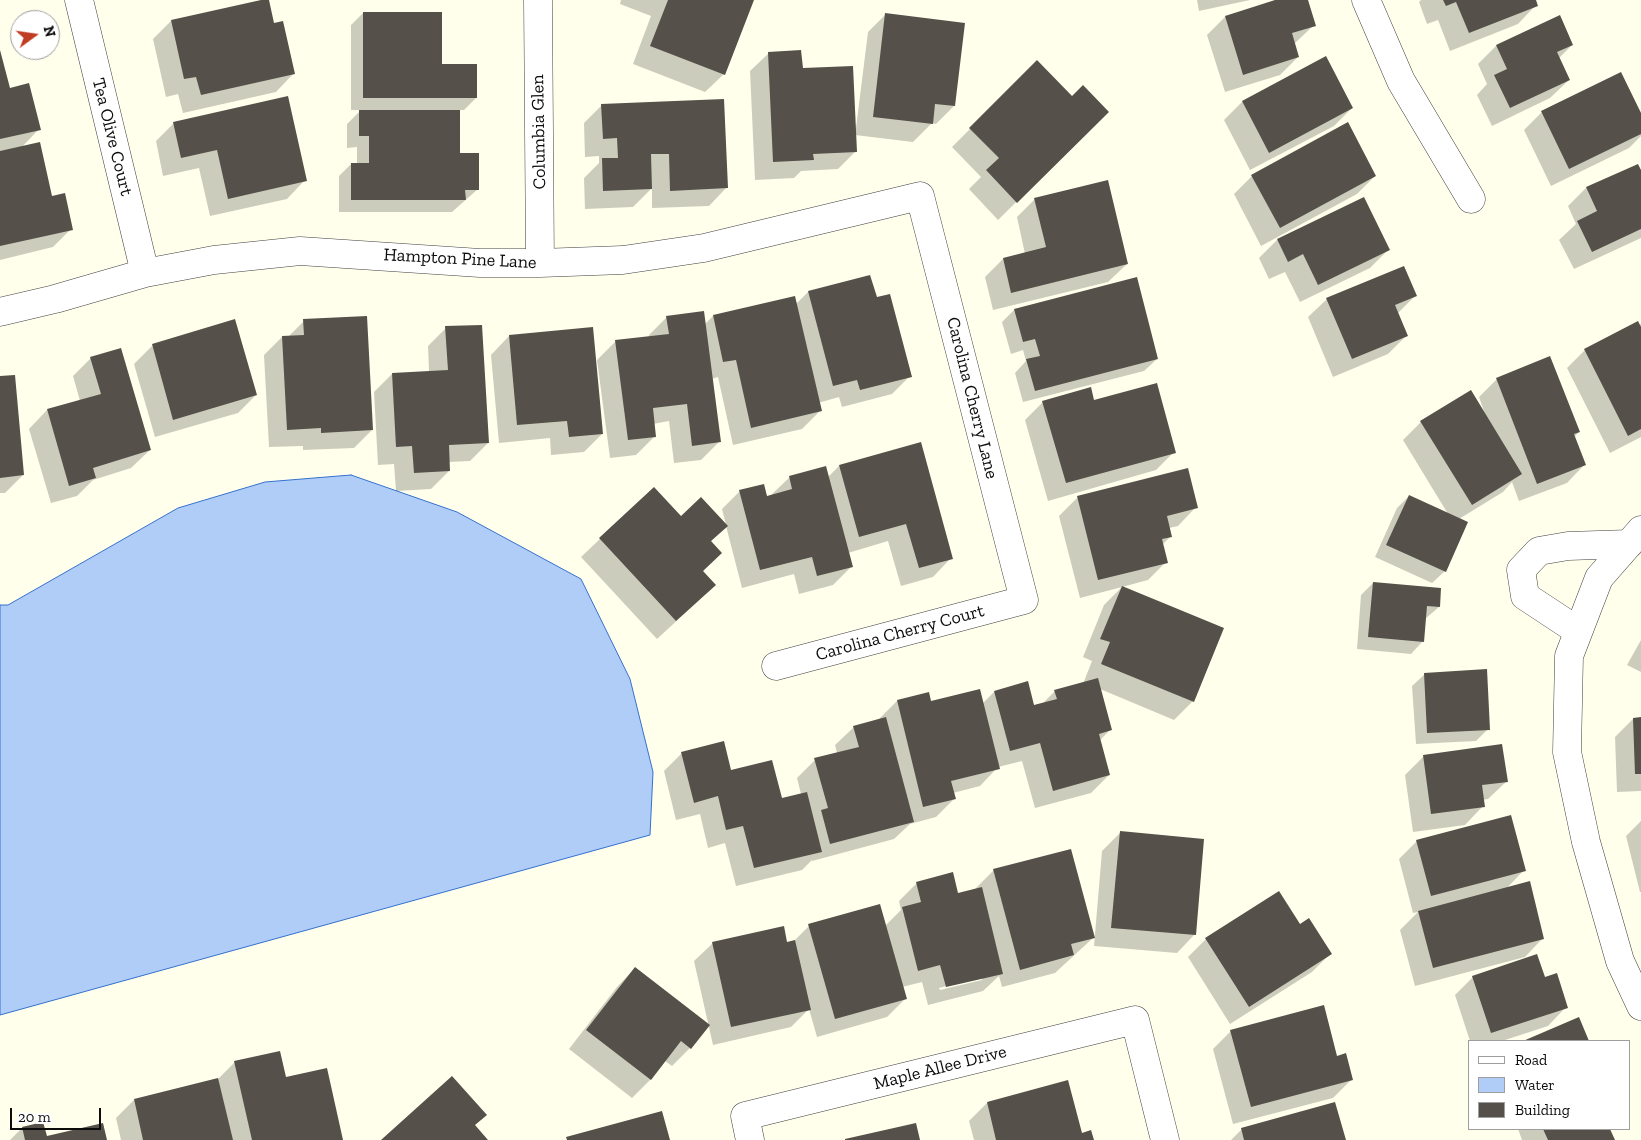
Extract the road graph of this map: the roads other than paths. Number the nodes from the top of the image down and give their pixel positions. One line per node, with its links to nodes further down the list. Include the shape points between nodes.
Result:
1 (78, 0): 7 (street, Tea Olive Court)
2 (538, 0): 6 (street, Columbia Glen)
3 (1366, 0): 5 (street, via 1401,81)
4 (920, 196): 6 (street, Hampton Pine Lane, via 704,248 623,260); 10 (street, Carolina Cherry Lane)
5 (1471, 199)
6 (540, 263): 7 (street, Hampton Pine Lane, via 480,263 300,251 214,260)
7 (144, 273): 8 (street, Hampton Pine Lane)
8 (0, 312)
9 (1635, 537): 11 (street, via 1599,578); 11 (street, via 1539,551 1521,570 1524,596)
10 (1024, 600): 12 (street, Carolina Cherry Court)
11 (1578, 631): 13 (street, via 1569,656 1567,752 1586,842 1620,961)
12 (776, 666)
13 (1641, 1006)
14 (748, 1128): 15 (street, Maple Allee Drive, via 1135,1020)
15 (1165, 1140)

